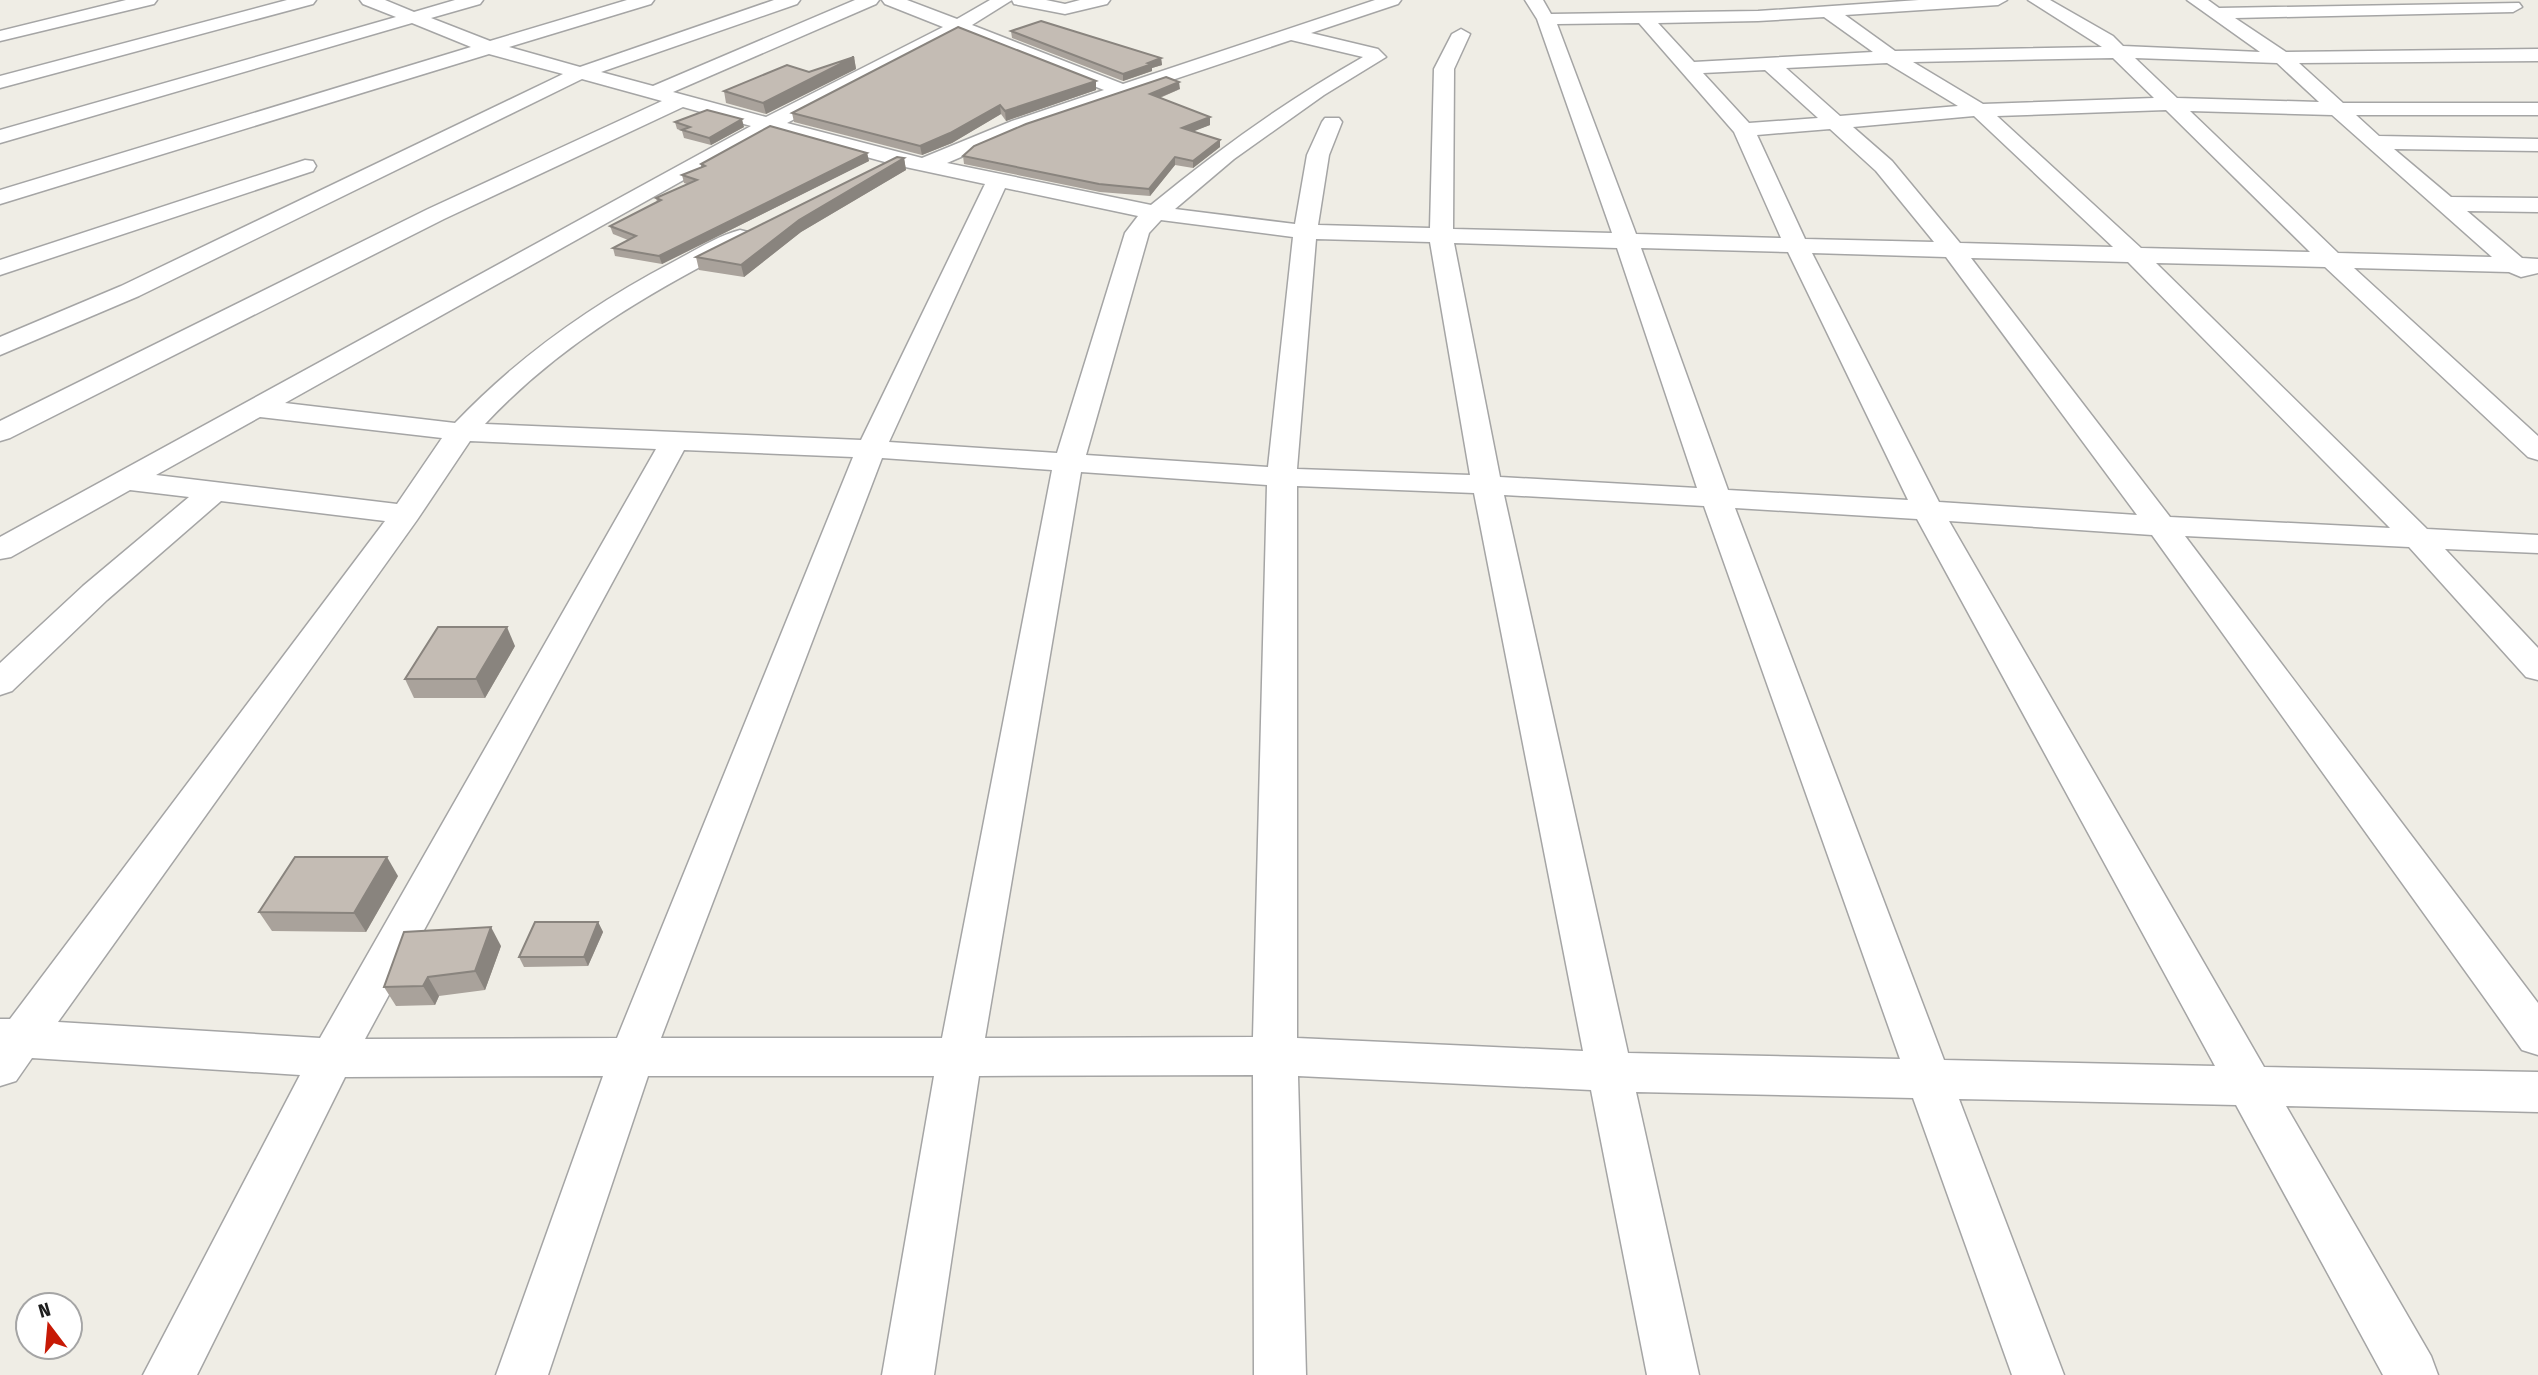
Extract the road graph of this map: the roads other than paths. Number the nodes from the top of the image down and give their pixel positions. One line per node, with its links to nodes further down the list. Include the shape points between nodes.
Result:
1 (148, 0): 28 (street)
2 (307, 0): 37 (street)
3 (369, 0): 23 (street)
4 (474, 0): 23 (street)
5 (645, 0): 29 (street)
6 (791, 0): 36 (street)
7 (834, 0): 18 (street)
8 (891, 0): 25 (street)
9 (1003, 0): 25 (street)
10 (1020, 0): 11 (street, via 1065,9)
11 (1101, 0)
12 (1392, 0): 26 (street)
13 (1733, 0): 22 (street)
14 (1998, 0): 20 (street)
15 (2037, 0): 30 (street, via 2087,27)
16 (2196, 0): 21 (street)
17 (2496, 0): 21 (street, via 2520,10)
18 (862, 4): 39 (street)
19 (1540, 10): 24 (street); 63 (street)
20 (1829, 12): 22 (street); 32 (street)
21 (2215, 13): 33 (street)
22 (1758, 16): 24 (street)
23 (414, 17): 29 (street); 49 (street)
24 (1643, 17): 35 (street)
25 (958, 26): 38 (street); 47 (street)
26 (1290, 34): 38 (street); 59 (street, via 1377,57 1317,91 1226,154)
27 (1461, 34): 62 (street, via 1444,69)
28 (0, 36)
29 (490, 48): 36 (street); 56 (street)
30 (2120, 52): 32 (street); 33 (street); 41 (street)
31 (2538, 55): 33 (street)
32 (1891, 57): 34 (street); 44 (street)
33 (2282, 58): 42 (street)
34 (1769, 62): 35 (street); 46 (street)
35 (1686, 68): 48 (street)
36 (580, 73): 39 (street); 72 (street, via 130,291)
37 (0, 82)
38 (1121, 90): 52 (street)
39 (652, 94): 40 (street)
40 (679, 101): 47 (street); 74 (street, via 448,209)
41 (2170, 104): 42 (street); 44 (street); 67 (street)
42 (2338, 109): 43 (street); 50 (street)
43 (2538, 109)
44 (1979, 110): 46 (street); 66 (street)
45 (1332, 122): 61 (street, via 1318,155)
46 (1836, 123): 48 (street); 65 (street, via 1884,166)
47 (767, 125): 52 (street); 73 (street)
48 (1744, 131): 64 (street)
49 (0, 137)
50 (2374, 142): 51 (street); 57 (street)
51 (2538, 145)
52 (910, 162): 54 (street); 55 (street)
53 (305, 166): 70 (street)
54 (859, 178)
55 (997, 181): 59 (street); 77 (street)
56 (0, 197)
57 (2447, 204): 58 (street); 68 (street)
58 (2538, 205)
59 (1156, 212): 61 (street); 79 (street, via 1137,233)
60 (762, 226): 75 (street, via 629,294 566,335 512,380)
61 (1305, 232): 62 (street); 80 (street)
62 (1441, 236): 63 (street); 82 (street)
63 (1626, 240): 64 (street); 84 (street)
64 (1796, 245): 65 (street); 85 (street)
65 (1952, 249): 66 (street); 87 (street)
66 (2137, 257): 67 (street); 88 (street)
67 (2333, 262): 68 (street); 78 (street)
68 (2515, 265): 69 (street); 71 (street)
69 (2538, 266)
70 (0, 268)
71 (2538, 283)
72 (0, 347)
73 (254, 408): 75 (street); 81 (street)
74 (0, 432)
75 (461, 432): 76 (street); 86 (street)
76 (675, 440): 77 (street); 98 (street)
77 (870, 449): 79 (street); 96 (street)
78 (2538, 451)
79 (1068, 465): 80 (street); 97 (street)
80 (1282, 477): 82 (street); 95 (street)
81 (128, 481): 83 (street); 90 (street)
82 (1487, 485): 84 (street); 99 (street)
83 (215, 491): 86 (street); 92 (street, via 95,593)
84 (1716, 499): 85 (street); 100 (street)
85 (1928, 510): 87 (street); 101 (street)
86 (405, 514): 94 (street)
87 (2161, 526): 88 (street); 93 (street)
88 (2417, 537): 89 (street); 91 (street)
89 (2538, 544)
90 (0, 550)
91 (2538, 669)
92 (0, 683)
93 (2538, 1037)
94 (7, 1047): 98 (street)
95 (1275, 1056): 97 (street); 99 (street); 106 (street)
96 (632, 1057): 97 (street); 98 (street); 104 (street)
97 (960, 1057): 105 (street)
98 (332, 1058): 103 (street)
99 (1612, 1072): 100 (street); 107 (street)
100 (1928, 1080): 101 (street); 108 (street)
101 (2252, 1085): 102 (street); 109 (street)
102 (2538, 1092)
103 (169, 1375)
104 (522, 1375)
105 (908, 1375)
106 (1280, 1375)
107 (1673, 1375)
108 (2038, 1375)
109 (2412, 1375)

